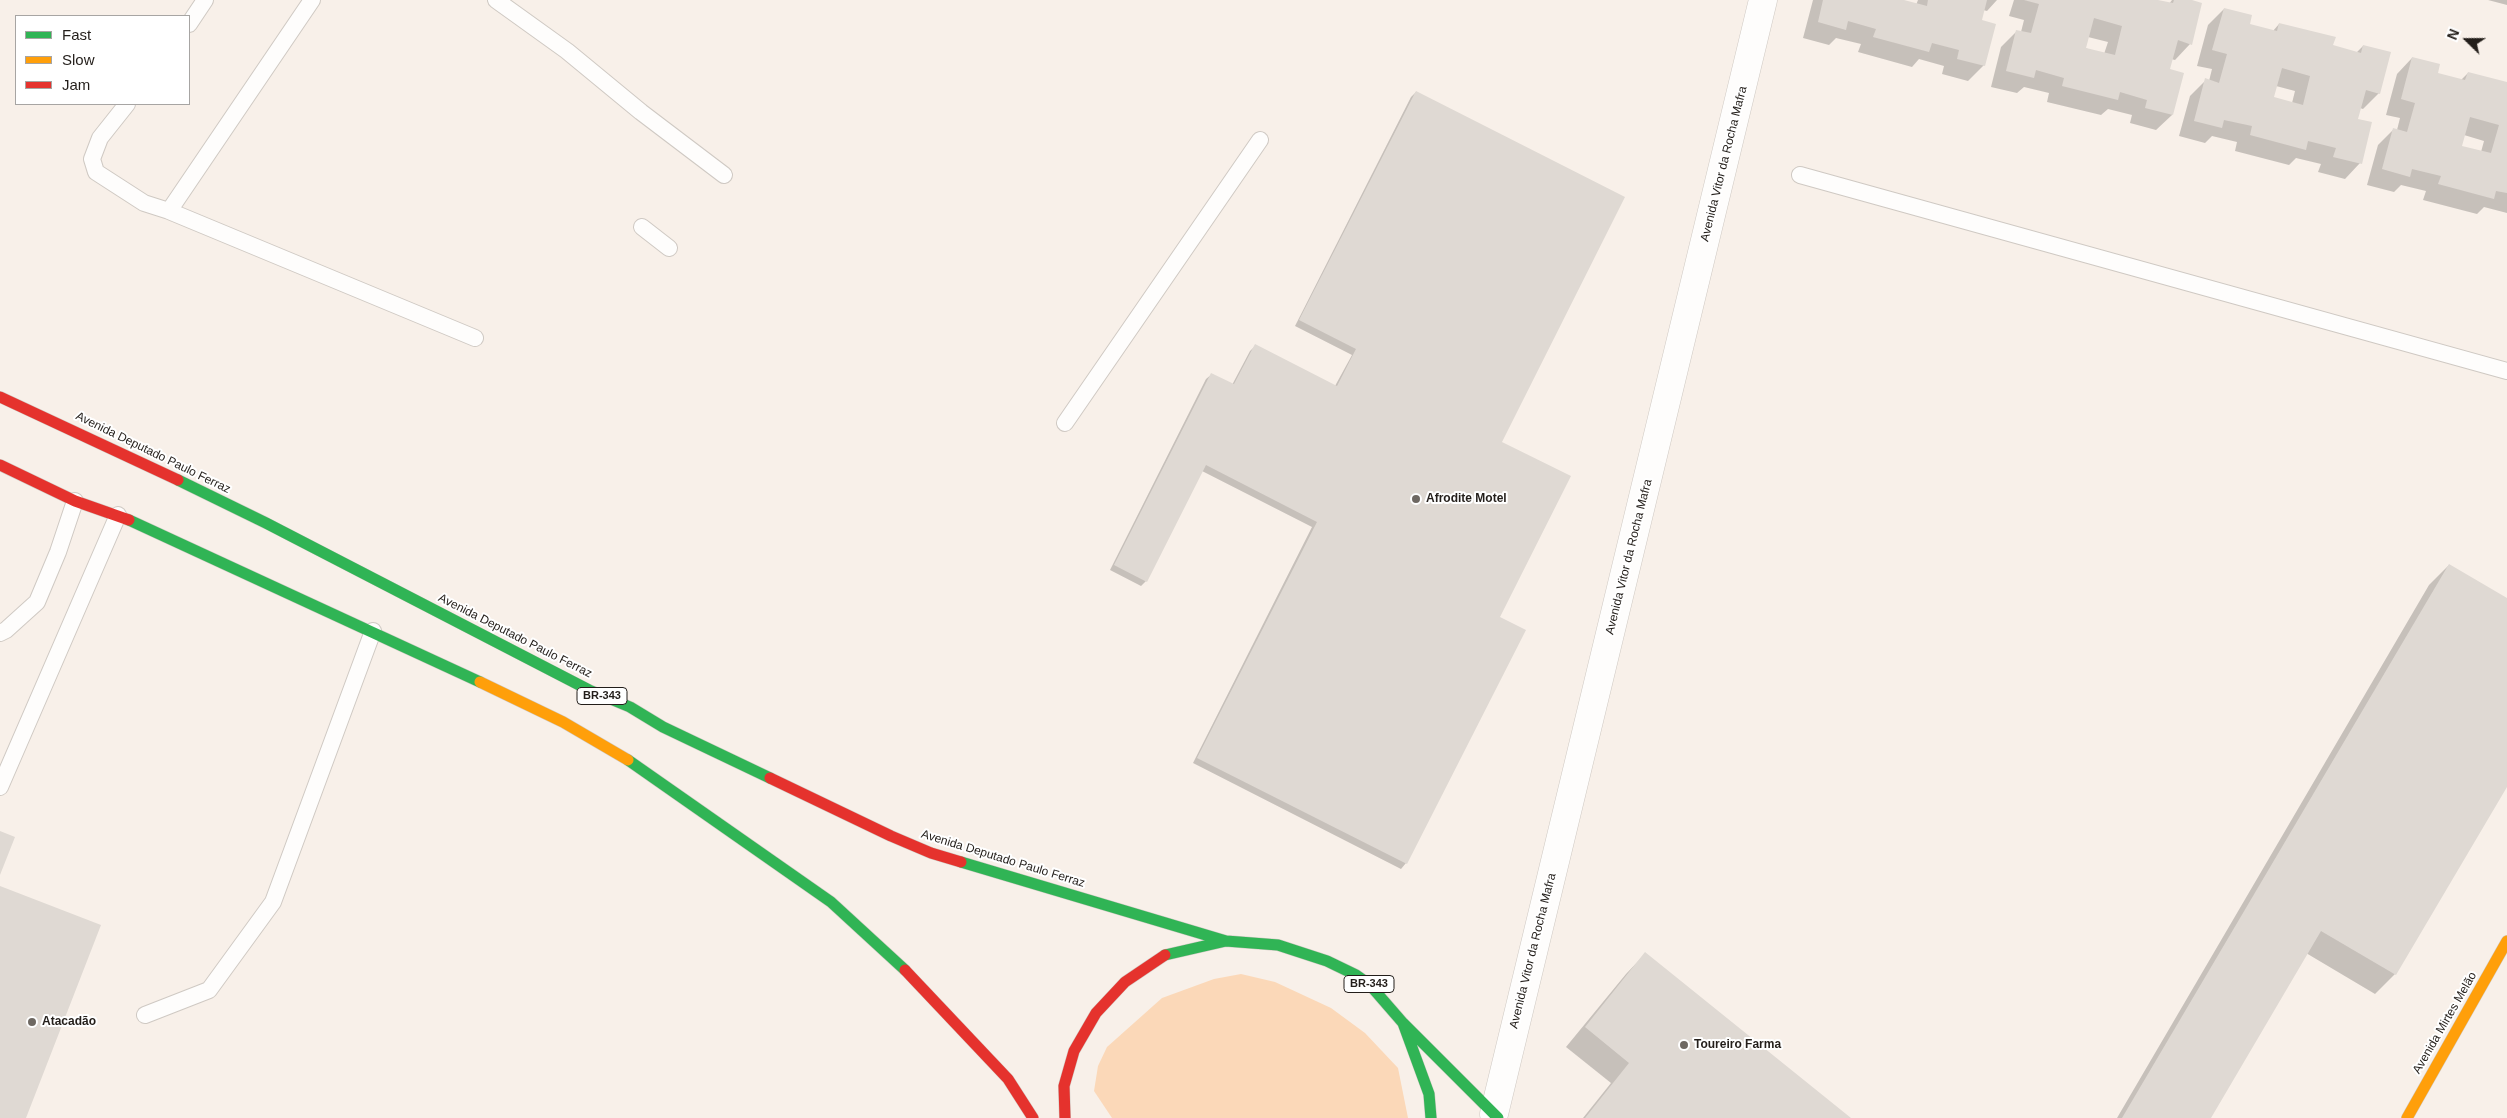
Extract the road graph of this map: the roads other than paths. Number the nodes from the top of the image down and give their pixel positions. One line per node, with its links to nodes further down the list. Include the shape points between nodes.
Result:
1 (205, 0): 5 (lane)
2 (312, 0): 10 (lane)
3 (496, 0): 8 (lane, via 566,50 640,112)
4 (1763, 0): 27 (street, Avenida Vitor da Rocha Mafra)
5 (190, 22)
6 (126, 105): 10 (lane, via 100,138 92,159 96,172 144,203)
7 (1260, 140): 16 (lane)
8 (724, 174)
9 (1800, 175): 14 (lane)
10 (169, 211): 13 (lane)
11 (642, 227): 12 (lane)
12 (669, 248)
13 (476, 338)
14 (2507, 372)
15 (0, 397): 23 (main road, Avenida Deputado Paulo Ferraz / BR-343, via 258,519 589,690 630,707 663,727 891,836 930,853)
16 (1065, 423)
17 (0, 464): 18 (main road)
18 (75, 501): 19 (main road); 21 (lane, via 37,602)
19 (118, 515): 20 (main road); 22 (lane)
20 (374, 631): 25 (lane, via 273,902 209,990); 28 (main road, via 563,722 620,754 831,902 889,953 1001,1072)
21 (0, 633)
22 (0, 787)
23 (1226, 941): 26 (main road, BR-343, via 1278,945 1327,961 1370,985); 29 (main road, via 1169,953 1125,982 1102,1007 1074,1051 1064,1086)
24 (2507, 941): 31 (main road, Avenida Mirtes Melão)
25 (145, 1015)
26 (1403, 1023): 27 (main road); 30 (main road, BR-343, via 1429,1094)
27 (1496, 1116)
28 (1033, 1118)
29 (1065, 1118)
30 (1431, 1118)
31 (2407, 1118)

